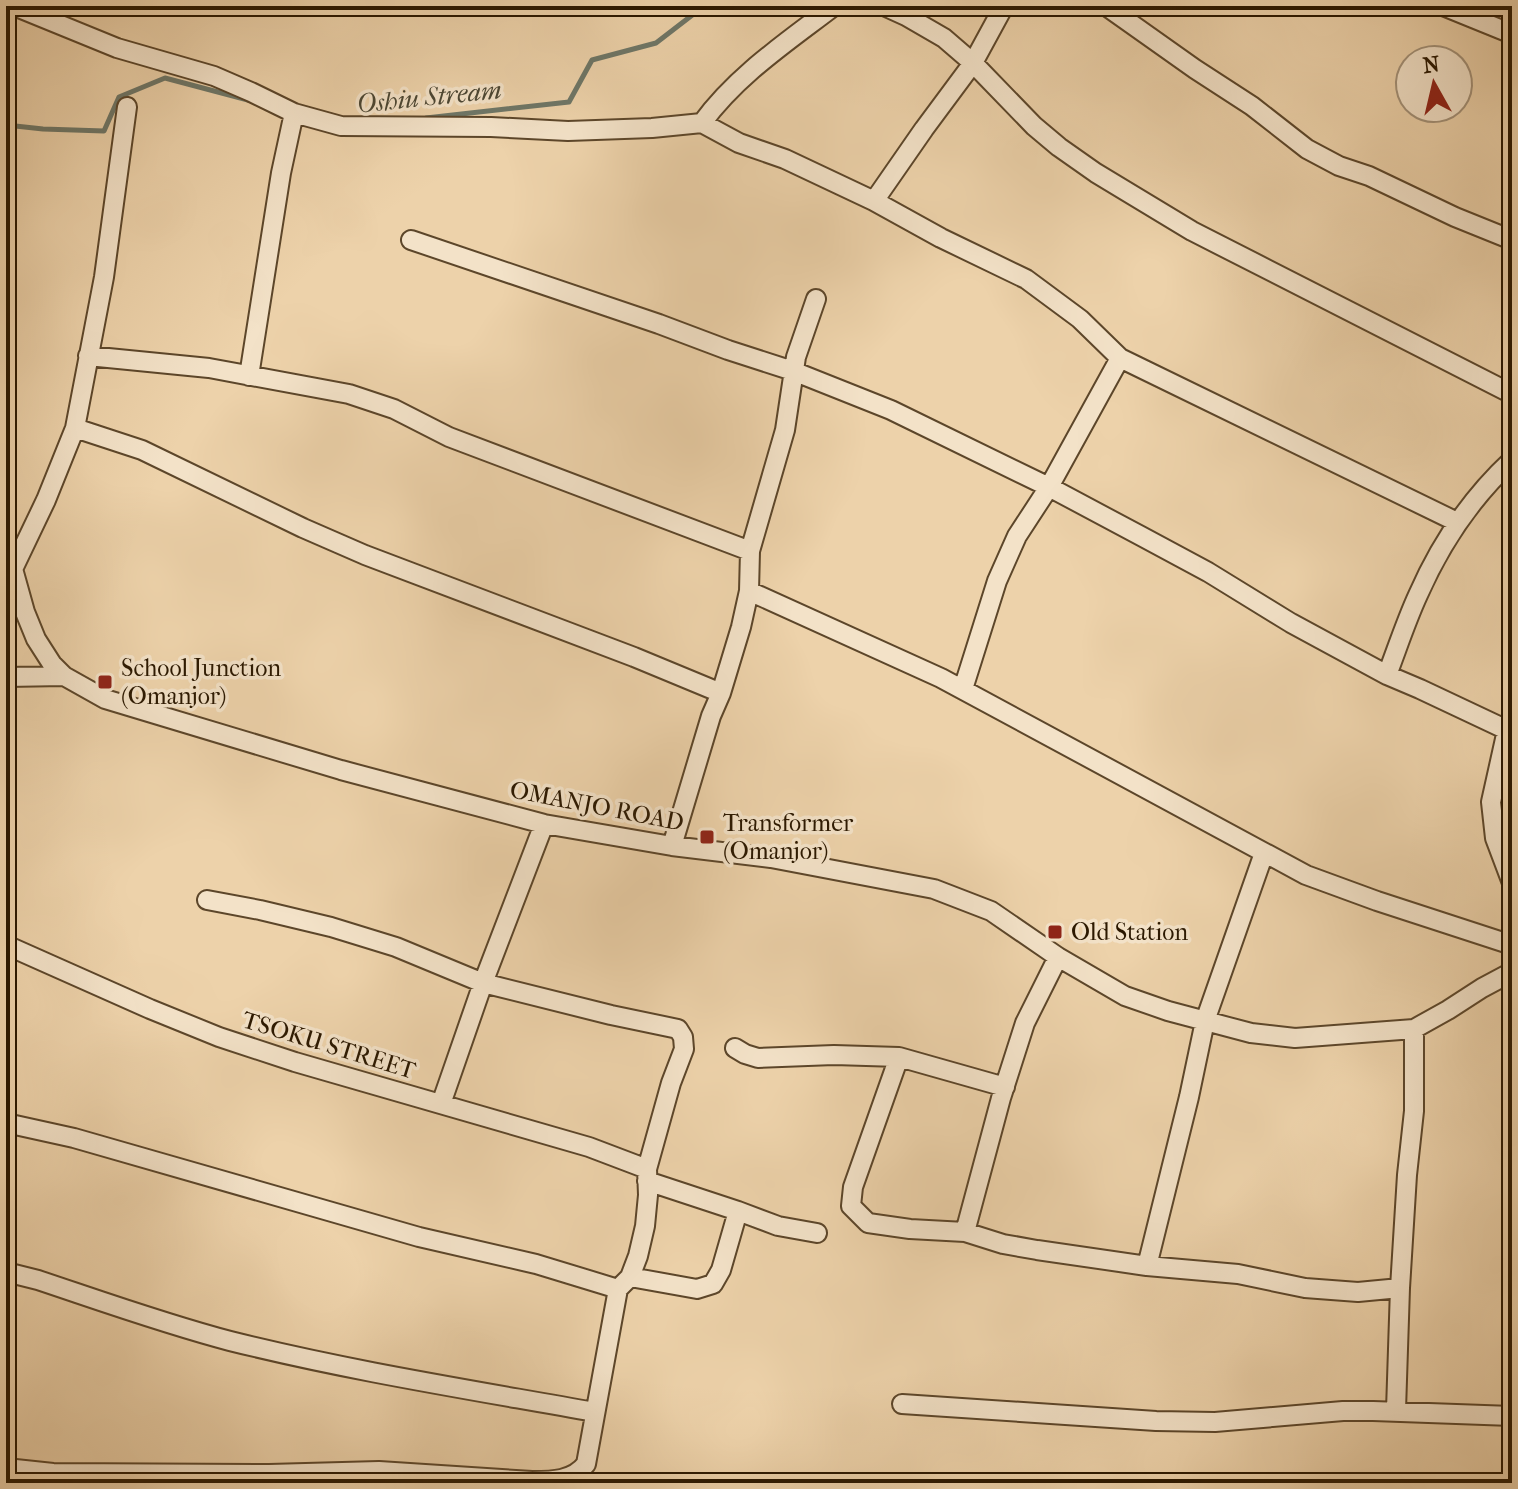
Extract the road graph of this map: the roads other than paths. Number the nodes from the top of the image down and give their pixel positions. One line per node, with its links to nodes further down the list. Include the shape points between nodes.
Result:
1 (14, 6): 10 (street, via 117,48 214,76)
2 (834, 6): 11 (street, via 751,70)
3 (884, 6): 8 (street, via 944,38)
4 (1004, 6): 8 (street)
5 (1106, 6): 14 (street, via 1307,149)
6 (1443, 6): 7 (street)
7 (1512, 34)
8 (973, 63): 12 (street); 20 (street, via 1034,126 1110,181 1192,231)
9 (127, 107): 16 (street)
10 (294, 113): 11 (street, via 341,126 373,128 568,131); 19 (street)
11 (702, 123): 12 (street)
12 (874, 201): 17 (street, via 1026,279 1080,319)
13 (411, 240): 18 (street)
14 (1512, 240)
15 (816, 299): 18 (street)
16 (88, 356): 19 (street); 21 (street)
17 (1120, 358): 23 (street); 24 (street)
18 (793, 371): 23 (street, via 891,410); 25 (street, via 785,430)
19 (249, 376): 25 (street, via 349,394 394,409 449,437)
20 (1512, 394)
21 (75, 428): 26 (street, via 46,500); 32 (street, via 142,450 365,555)
22 (1512, 460): 24 (street)
23 (1049, 487): 28 (street); 31 (street, via 1017,536 997,581)
24 (1457, 522): 28 (street, via 1418,593)
25 (750, 551): 27 (street)
26 (9, 562): 29 (street, OMANJO ROAD, via 36,639)
27 (749, 591): 31 (street); 32 (street)
28 (1387, 675): 33 (street)
29 (64, 676): 30 (street); 34 (street, OMANJO ROAD, via 105,699 185,724)
30 (6, 677)
31 (963, 689): 36 (street)
32 (721, 693): 35 (street)
33 (1510, 726): 37 (street, via 1491,802 1495,838)
34 (544, 824): 35 (street, OMANJO ROAD); 43 (street)
35 (672, 846): 41 (street, OMANJO ROAD, via 771,858 934,889 991,911)
36 (1264, 853): 40 (street, via 1306,875); 44 (street)
37 (1512, 883)
38 (207, 900): 43 (street, via 331,927)
39 (6, 945): 49 (street, TSOKU STREET, via 219,1037)
40 (1512, 945)
41 (1058, 957): 44 (street, OMANJO ROAD, via 1125,996); 48 (street, via 1025,1023)
42 (1512, 972): 45 (street, OMANJO ROAD)
43 (483, 983): 49 (street); 51 (street, via 678,1029 684,1049)
44 (1205, 1021): 45 (street, OMANJO ROAD, via 1295,1038); 55 (street)
45 (1414, 1029): 58 (street, via 1414,1111)
46 (735, 1048): 47 (street, via 758,1058)
47 (899, 1057): 48 (street); 53 (street, via 851,1206 868,1223)
48 (1005, 1087): 53 (street)
49 (441, 1104): 51 (street, TSOKU STREET, via 589,1147)
50 (6, 1123): 57 (street, via 419,1237)
51 (647, 1175): 52 (street, TSOKU STREET); 57 (street, via 645,1226)
52 (738, 1211): 54 (street, TSOKU STREET); 57 (street, via 713,1284 697,1289)
53 (965, 1232): 55 (street, via 1003,1244)
54 (817, 1233)
55 (1147, 1266): 58 (street, via 1238,1274 1305,1288)
56 (6, 1272): 61 (street, via 272,1351)
57 (624, 1283): 61 (street)
58 (1400, 1288): 60 (street)
59 (902, 1404): 60 (street, via 1215,1422)
60 (1396, 1410): 62 (street)
61 (594, 1412): 63 (street, via 586,1464 571,1477 553,1480 379,1471 53,1473)
62 (1512, 1416)
63 (6, 1468)

